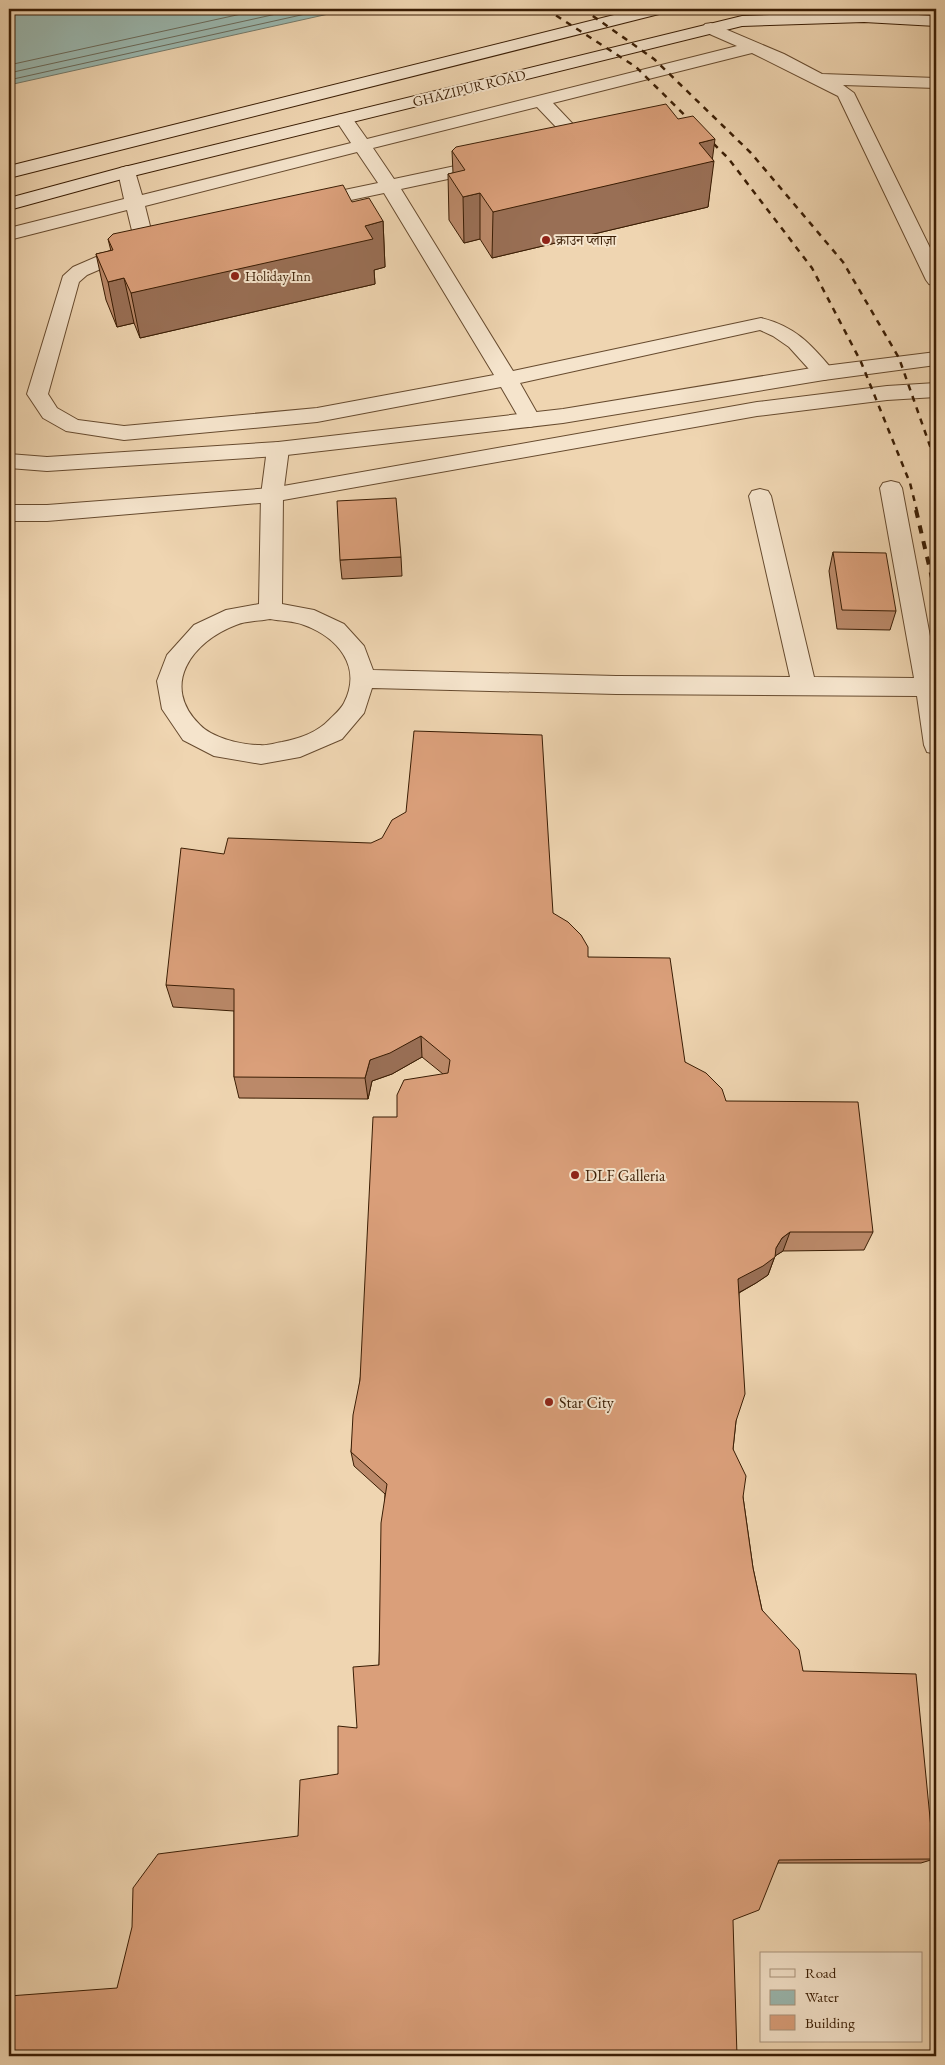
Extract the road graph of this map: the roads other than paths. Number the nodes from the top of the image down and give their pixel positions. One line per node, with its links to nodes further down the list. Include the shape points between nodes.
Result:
1 (657, 9): 14 (main road, GHAZIPUR ROAD)
2 (936, 21): 3 (main road, GHAZIPUR ROAD, via 855,17 742,21)
3 (711, 28): 4 (main road); 8 (main road, GHAZIPUR ROAD)
4 (753, 47): 5 (main road); 7 (main road)
5 (818, 79): 6 (main road); 21 (main road, via 845,93)
6 (936, 83)
7 (541, 100): 10 (main road); 11 (main road)
8 (344, 119): 10 (main road); 15 (main road, GHAZIPUR ROAD)
9 (602, 141): 11 (main road)
10 (362, 145): 16 (main road); 17 (main road)
11 (583, 145): 12 (main road)
12 (564, 149)
13 (506, 161): 16 (main road)
14 (9, 172)
15 (126, 172): 17 (main road); 18 (main road, GHAZIPUR ROAD)
16 (389, 185): 19 (main road); 24 (main road)
17 (135, 203): 20 (main road); 24 (main road, via 154,240 80,271 70,280 38,394 50,413 73,426 124,433 317,415)
18 (9, 206)
19 (294, 206)
20 (9, 234)
21 (936, 280)
22 (936, 358): 23 (main road)
23 (824, 373): 24 (main road, via 799,344 776,328 761,324); 26 (main road)
24 (508, 379): 26 (main road)
25 (936, 390): 30 (main road, via 757,409)
26 (530, 420): 27 (main road)
27 (278, 448): 28 (main road, via 47,464); 30 (main road)
28 (9, 461)
29 (891, 488): 36 (main road)
30 (272, 495): 32 (main road); 33 (main road)
31 (760, 496): 35 (main road)
32 (9, 514)
33 (270, 611): 34 (main road, via 306,616 336,630 356,652); 34 (main road, via 234,616 202,632 179,654 169,682 174,709 192,733 223,749 261,755 300,748 333,732 355,707)
34 (363, 679): 35 (main road, via 616,685)
35 (804, 685): 36 (main road)
36 (928, 687): 37 (main road)
37 (936, 745)

